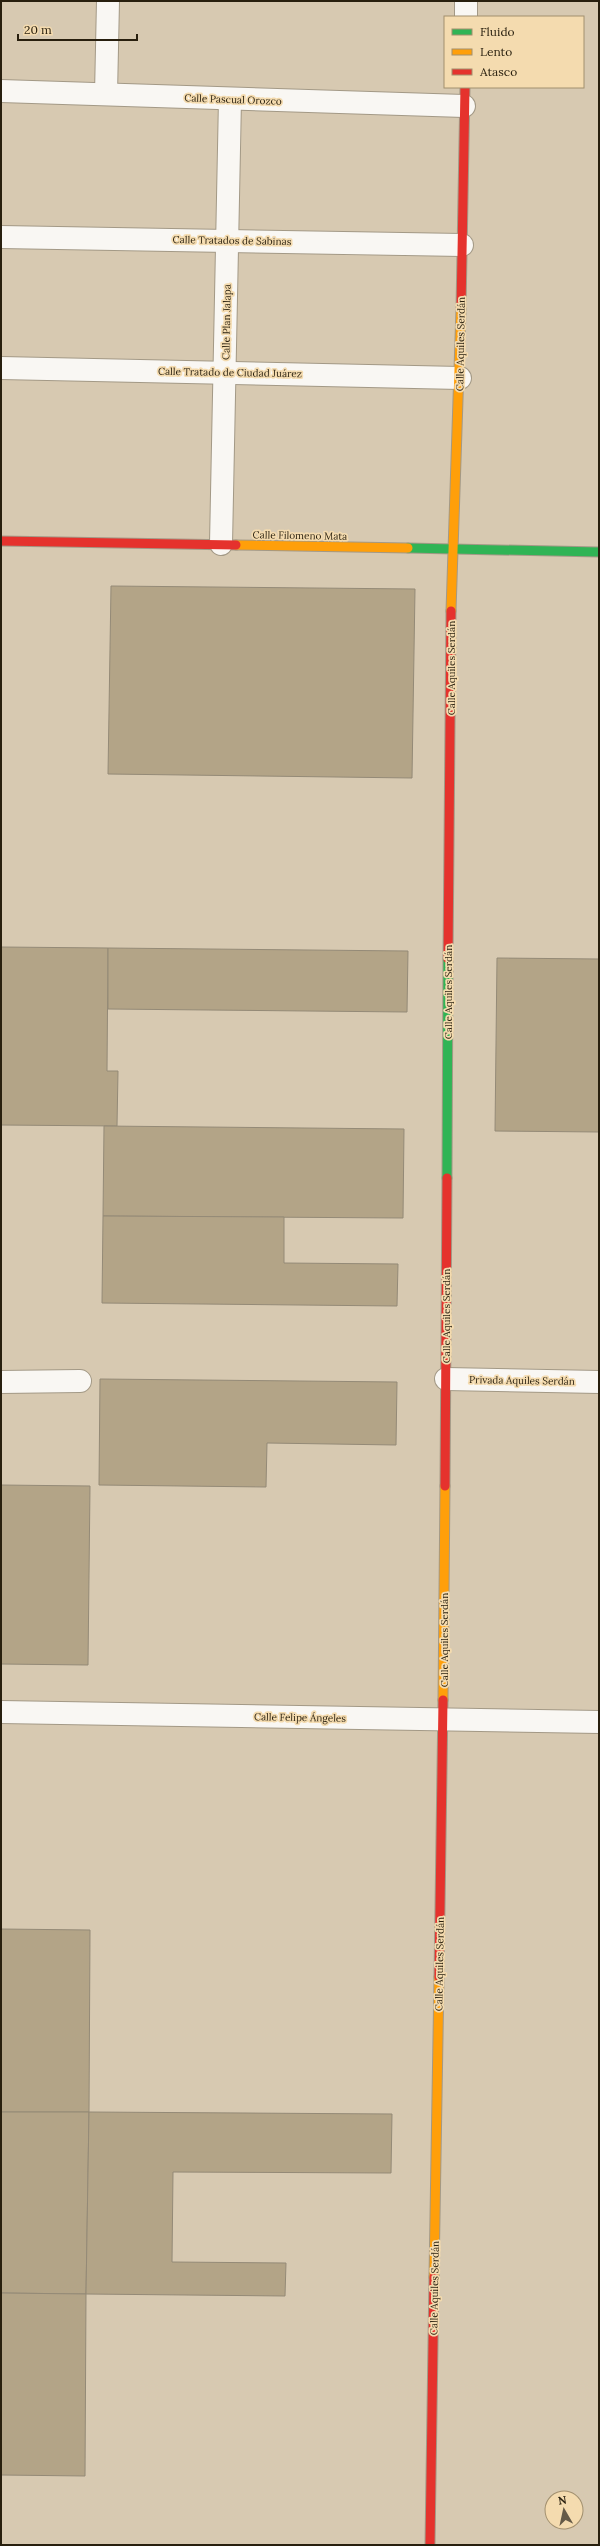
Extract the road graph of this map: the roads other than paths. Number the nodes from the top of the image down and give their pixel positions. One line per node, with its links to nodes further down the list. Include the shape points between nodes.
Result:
1 (108, 1): 5 (street)
2 (466, 1): 3 (street)
3 (466, 16)
4 (1, 91): 5 (street, Calle Pascual Orozco)
5 (106, 94): 7 (street, Calle Pascual Orozco)
6 (465, 97): 7 (street, Calle Pascual Orozco); 10 (street, Calle Aquiles Serdán)
7 (230, 99): 9 (street, Calle Plan Jalapa)
8 (1, 237): 9 (street, Calle Tratados de Sabinas)
9 (227, 240): 10 (street, Calle Tratados de Sabinas); 12 (street, Calle Plan Jalapa)
10 (462, 245): 13 (street, Calle Aquiles Serdán)
11 (1, 368): 12 (street, Calle Tratado de Ciudad Juárez)
12 (225, 372): 13 (street, Calle Tratado de Ciudad Juárez); 15 (street, Calle Plan Jalapa)
13 (460, 378): 16 (street, Calle Aquiles Serdán)
14 (1, 541): 15 (street, Calle Filomeno Mata)
15 (221, 544): 16 (street, Calle Filomeno Mata)
16 (451, 549): 17 (street, Calle Filomeno Mata); 18 (street, Calle Aquiles Serdán)
17 (599, 552)
18 (446, 1379): 21 (street, Privada Aquiles Serdán); 23 (street, Calle Aquiles Serdán)
19 (80, 1381): 20 (street)
20 (1, 1382)
21 (599, 1382)
22 (1, 1712): 23 (street, Calle Felipe Ángeles)
23 (443, 1719): 24 (street, Calle Felipe Ángeles); 25 (street, Calle Aquiles Serdán)
24 (599, 1722)
25 (430, 2545)

